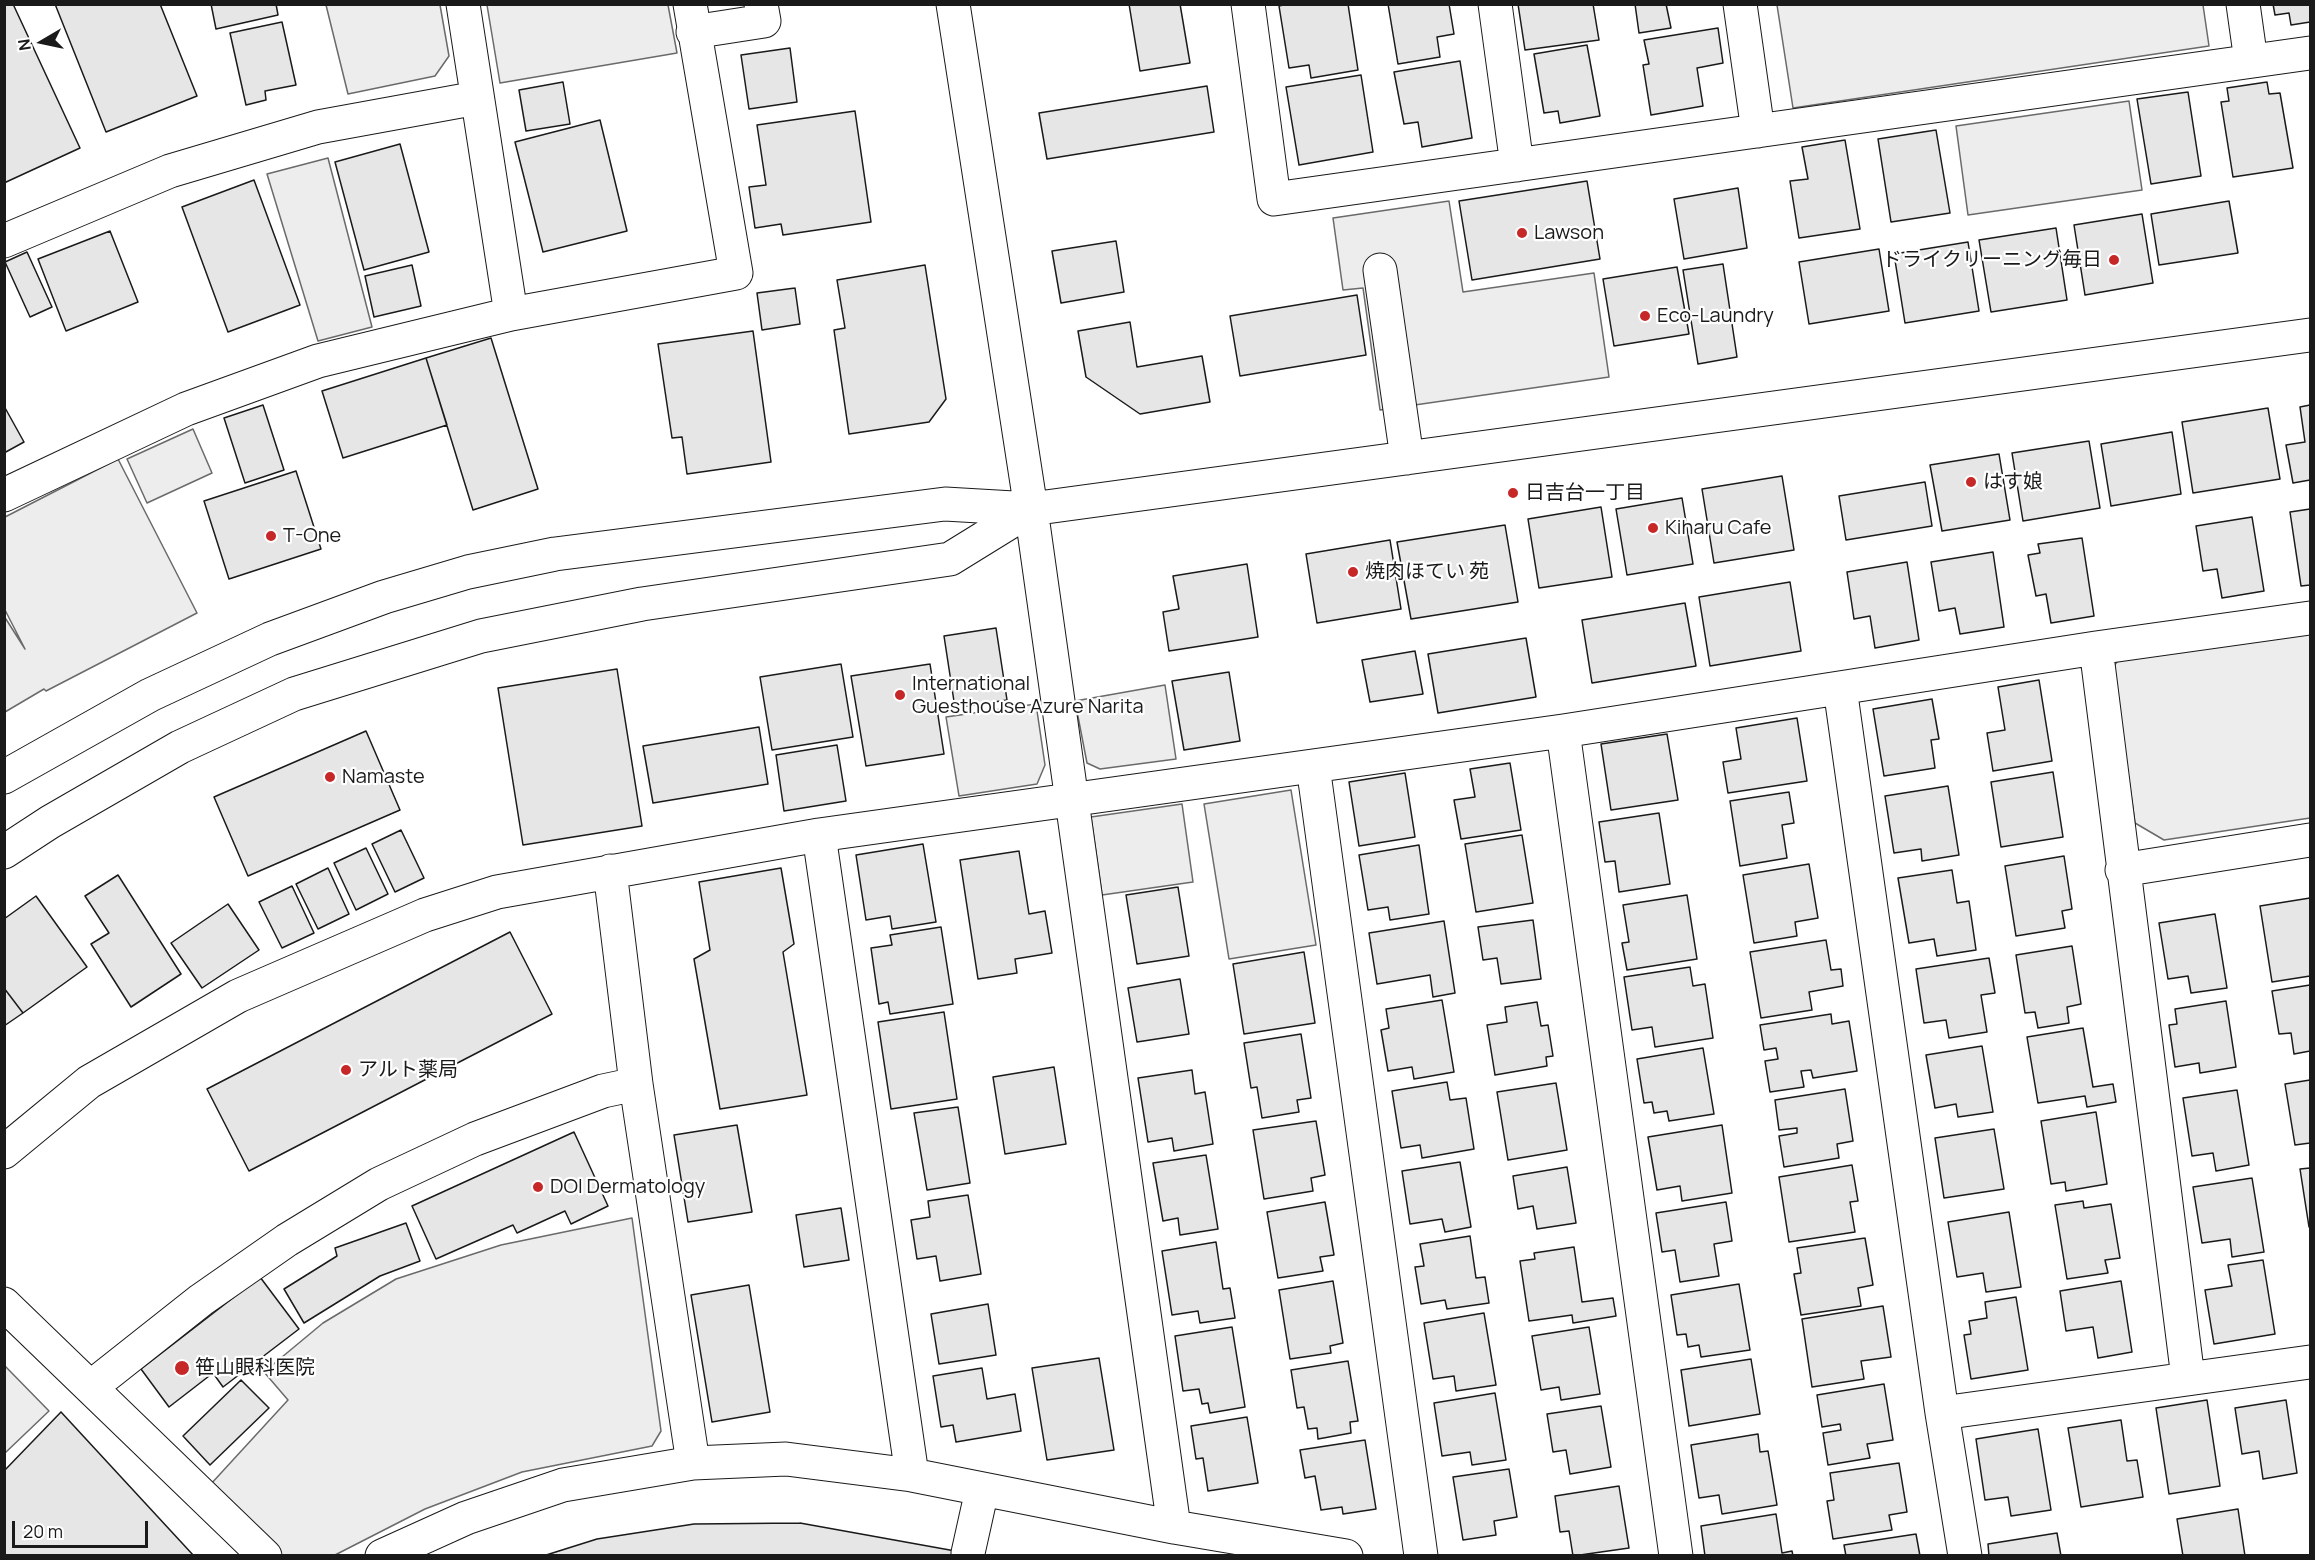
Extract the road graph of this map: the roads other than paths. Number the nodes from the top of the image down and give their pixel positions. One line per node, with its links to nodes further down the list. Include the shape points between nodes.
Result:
1 (463, 4): 11 (street)
2 (761, 4): 8 (street, via 764,21)
3 (952, 4): 20 (street)
4 (1248, 4): 13 (street, via 1274,199)
5 (1495, 4): 13 (street)
6 (1740, 4): 12 (street)
7 (2243, 4): 10 (street)
8 (692, 18): 16 (street, via 736,273)
9 (2310, 53): 10 (street)
10 (2251, 62): 12 (street)
11 (477, 99): 14 (street, via 318,128 182,168); 16 (street)
12 (1758, 131): 13 (street)
13 (1517, 165)
14 (4, 241)
15 (1380, 270): 18 (street)
16 (511, 314): 19 (street, via 318,361 186,408)
17 (2310, 335): 18 (street)
18 (1407, 458): 20 (street)
19 (4, 495)
20 (1031, 509): 26 (street, via 945,504 555,554 468,572 384,597 270,639 150,694); 27 (street); 30 (street, via 950,559 642,604 481,636 294,694 180,747)
21 (2310, 618): 22 (street)
22 (2096, 648): 23 (street); 31 (street)
23 (1840, 688): 24 (street); 39 (street)
24 (1563, 731): 25 (street); 50 (street)
25 (1313, 766): 27 (street); 49 (street)
26 (4, 777)
27 (1073, 798): 28 (street); 43 (street)
28 (819, 835): 32 (street); 41 (street)
29 (2310, 840): 31 (street)
30 (4, 852)
31 (2122, 870): 37 (street)
32 (610, 871): 33 (street); 34 (street, via 497,892 425,915 238,996 89,1082)
33 (636, 1084): 38 (street, via 603,1091 475,1139 379,1184 286,1240 201,1300); 40 (street)
34 (4, 1152)
35 (4, 1304): 38 (street)
36 (2310, 1362): 37 (street)
37 (2188, 1378): 39 (street)
38 (91, 1387): 46 (street)
39 (1941, 1413): 51 (street)
40 (693, 1463): 41 (street, via 786,1459); 47 (street, via 562,1485 466,1518)
41 (912, 1475): 42 (street)
42 (982, 1490): 43 (street); 45 (street)
43 (1174, 1527): 44 (street)
44 (1260, 1549): 48 (street)
45 (968, 1553)
46 (265, 1556)
47 (382, 1556)
48 (1346, 1556)
49 (1421, 1556)
50 (1676, 1556)
51 (1965, 1556)

